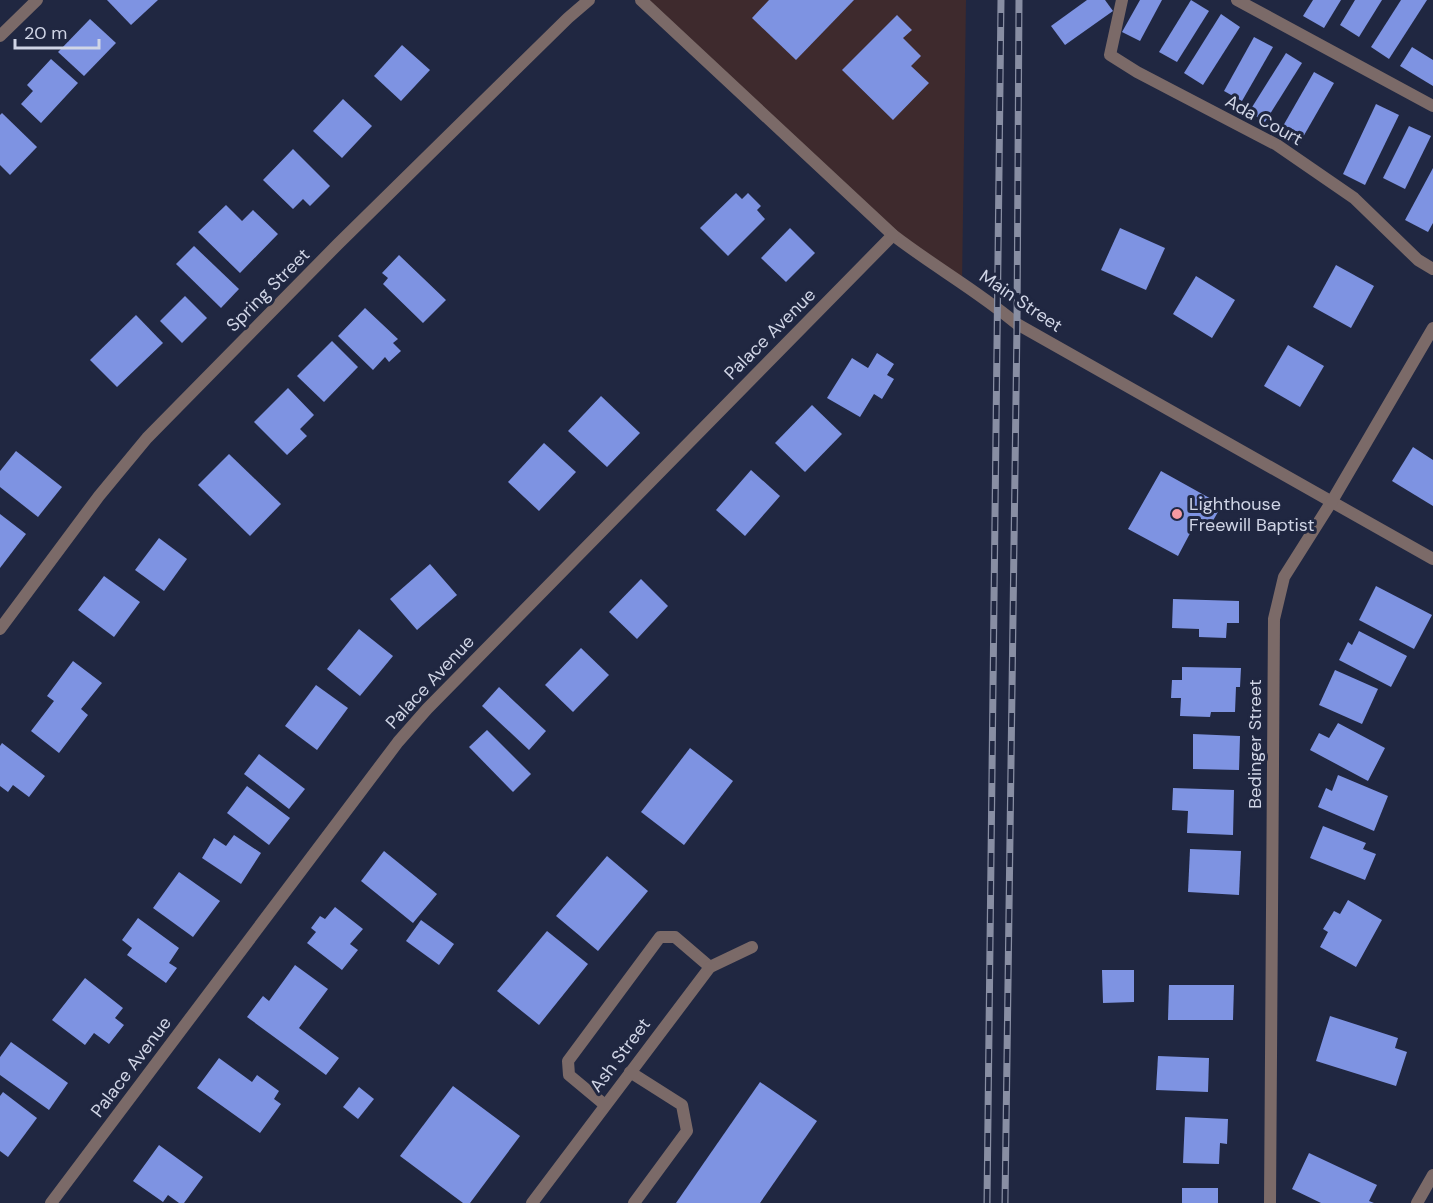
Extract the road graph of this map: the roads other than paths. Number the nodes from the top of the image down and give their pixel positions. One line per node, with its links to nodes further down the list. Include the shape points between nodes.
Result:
1 (37, 0): 6 (street)
2 (589, 0): 13 (street, Spring Street, via 346,236 147,438)
3 (641, 0): 8 (street, Main Street)
4 (1122, 0): 9 (street, Ada Court, via 1110,55 1277,145 1354,198 1418,260)
5 (1237, 0): 7 (street)
6 (0, 36)
7 (1433, 106)
8 (893, 235): 11 (street, Main Street, via 1017,324); 19 (street, Palace Avenue, via 398,742)
9 (1433, 268)
10 (1433, 328): 11 (street, Bedinger Street)
11 (1332, 501): 12 (street, Main Street); 22 (street, Bedinger Street, via 1284,577 1274,619)
12 (1433, 560)
13 (0, 629)
14 (752, 947): 15 (street, Ash Street)
15 (710, 967): 16 (street, Ash Street); 17 (street, via 675,937 660,937 568,1061 569,1075)
16 (630, 1072): 17 (street, Ash Street); 21 (street, via 682,1105 687,1131)
17 (606, 1105): 20 (street, Ash Street)
18 (1433, 1175): 23 (street)
19 (51, 1203)
20 (532, 1203)
21 (634, 1203)
22 (1270, 1203)
23 (1417, 1203)

